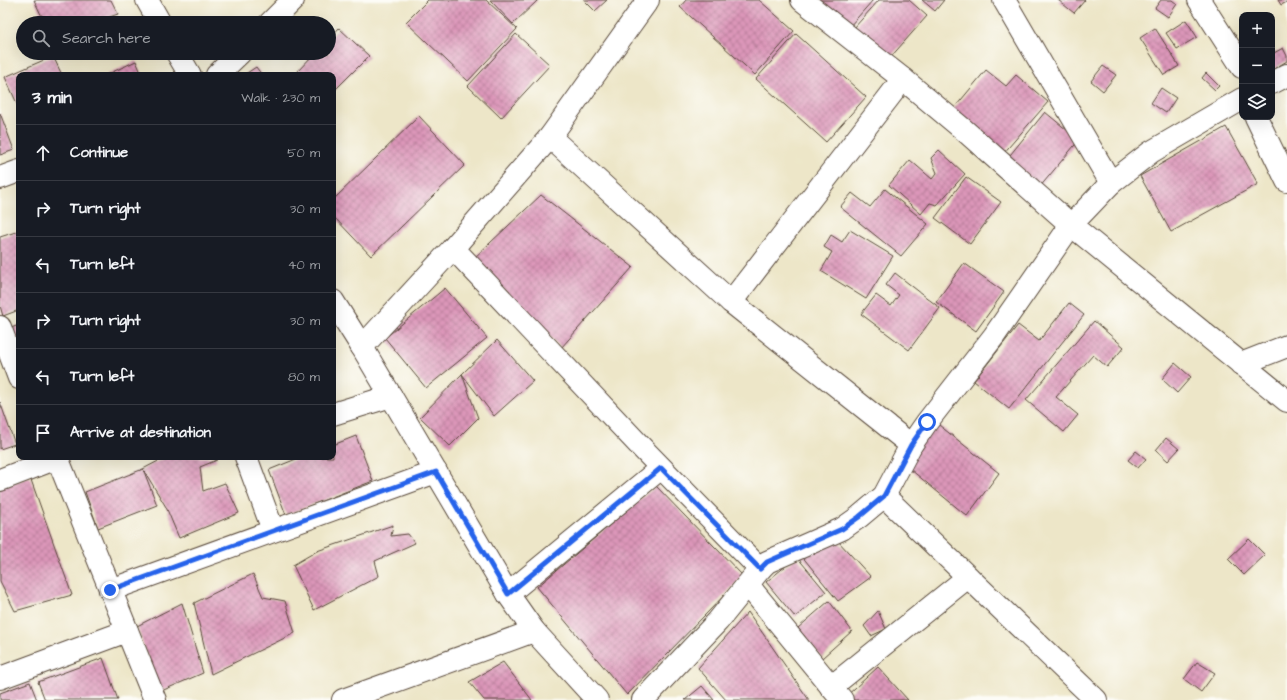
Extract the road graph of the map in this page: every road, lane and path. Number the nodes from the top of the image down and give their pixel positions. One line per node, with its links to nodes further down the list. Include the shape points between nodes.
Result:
1 (146, 0): 7 (street)
2 (293, 0): 8 (street)
3 (648, 0): 19 (street)
4 (802, 0): 15 (street)
5 (1004, 0): 23 (street)
6 (1199, 0): 11 (street)
7 (156, 16)
8 (277, 16)
9 (181, 60): 12 (street)
10 (233, 60): 13 (street)
11 (1239, 62)
12 (188, 72)
13 (221, 72)
14 (1287, 75): 16 (street)
15 (903, 79): 24 (street); 26 (street)
16 (1275, 81)
17 (1239, 101): 23 (street, via 1151,152)
18 (1257, 120): 22 (street)
19 (550, 137): 25 (street); 26 (street)
20 (16, 172): 21 (street)
21 (0, 178)
22 (1287, 181)
23 (1111, 183): 24 (street)
24 (1071, 225): 31 (street); 36 (street, via 994,336)
25 (453, 248): 30 (street); 40 (street)
26 (731, 302): 36 (street)
27 (336, 306): 30 (street)
28 (0, 327): 32 (street)
29 (1287, 346): 31 (street)
30 (362, 347): 33 (street)
31 (1241, 364): 34 (street)
32 (11, 375)
33 (391, 396): 35 (street); 41 (street)
34 (1287, 401)
35 (336, 413)
36 (911, 445): 43 (street)
37 (52, 460): 42 (street)
38 (58, 460): 47 (street)
39 (247, 460): 44 (street)
40 (661, 468): 45 (street); 48 (street)
41 (436, 472): 44 (street); 48 (street)
42 (0, 480)
43 (884, 496): 45 (street, via 842,529 767,562); 46 (street)
44 (273, 530): 47 (street)
45 (754, 577): 52 (street); 56 (street, via 718,621)
46 (968, 577): 52 (street); 57 (street)
47 (110, 590): 49 (street)
48 (508, 594): 50 (street)
49 (128, 631): 51 (street); 53 (street)
50 (534, 631): 54 (street); 55 (street)
51 (0, 678)
52 (837, 693)
53 (155, 700)
54 (343, 700)
55 (597, 700)
56 (643, 700)
57 (1096, 700)

